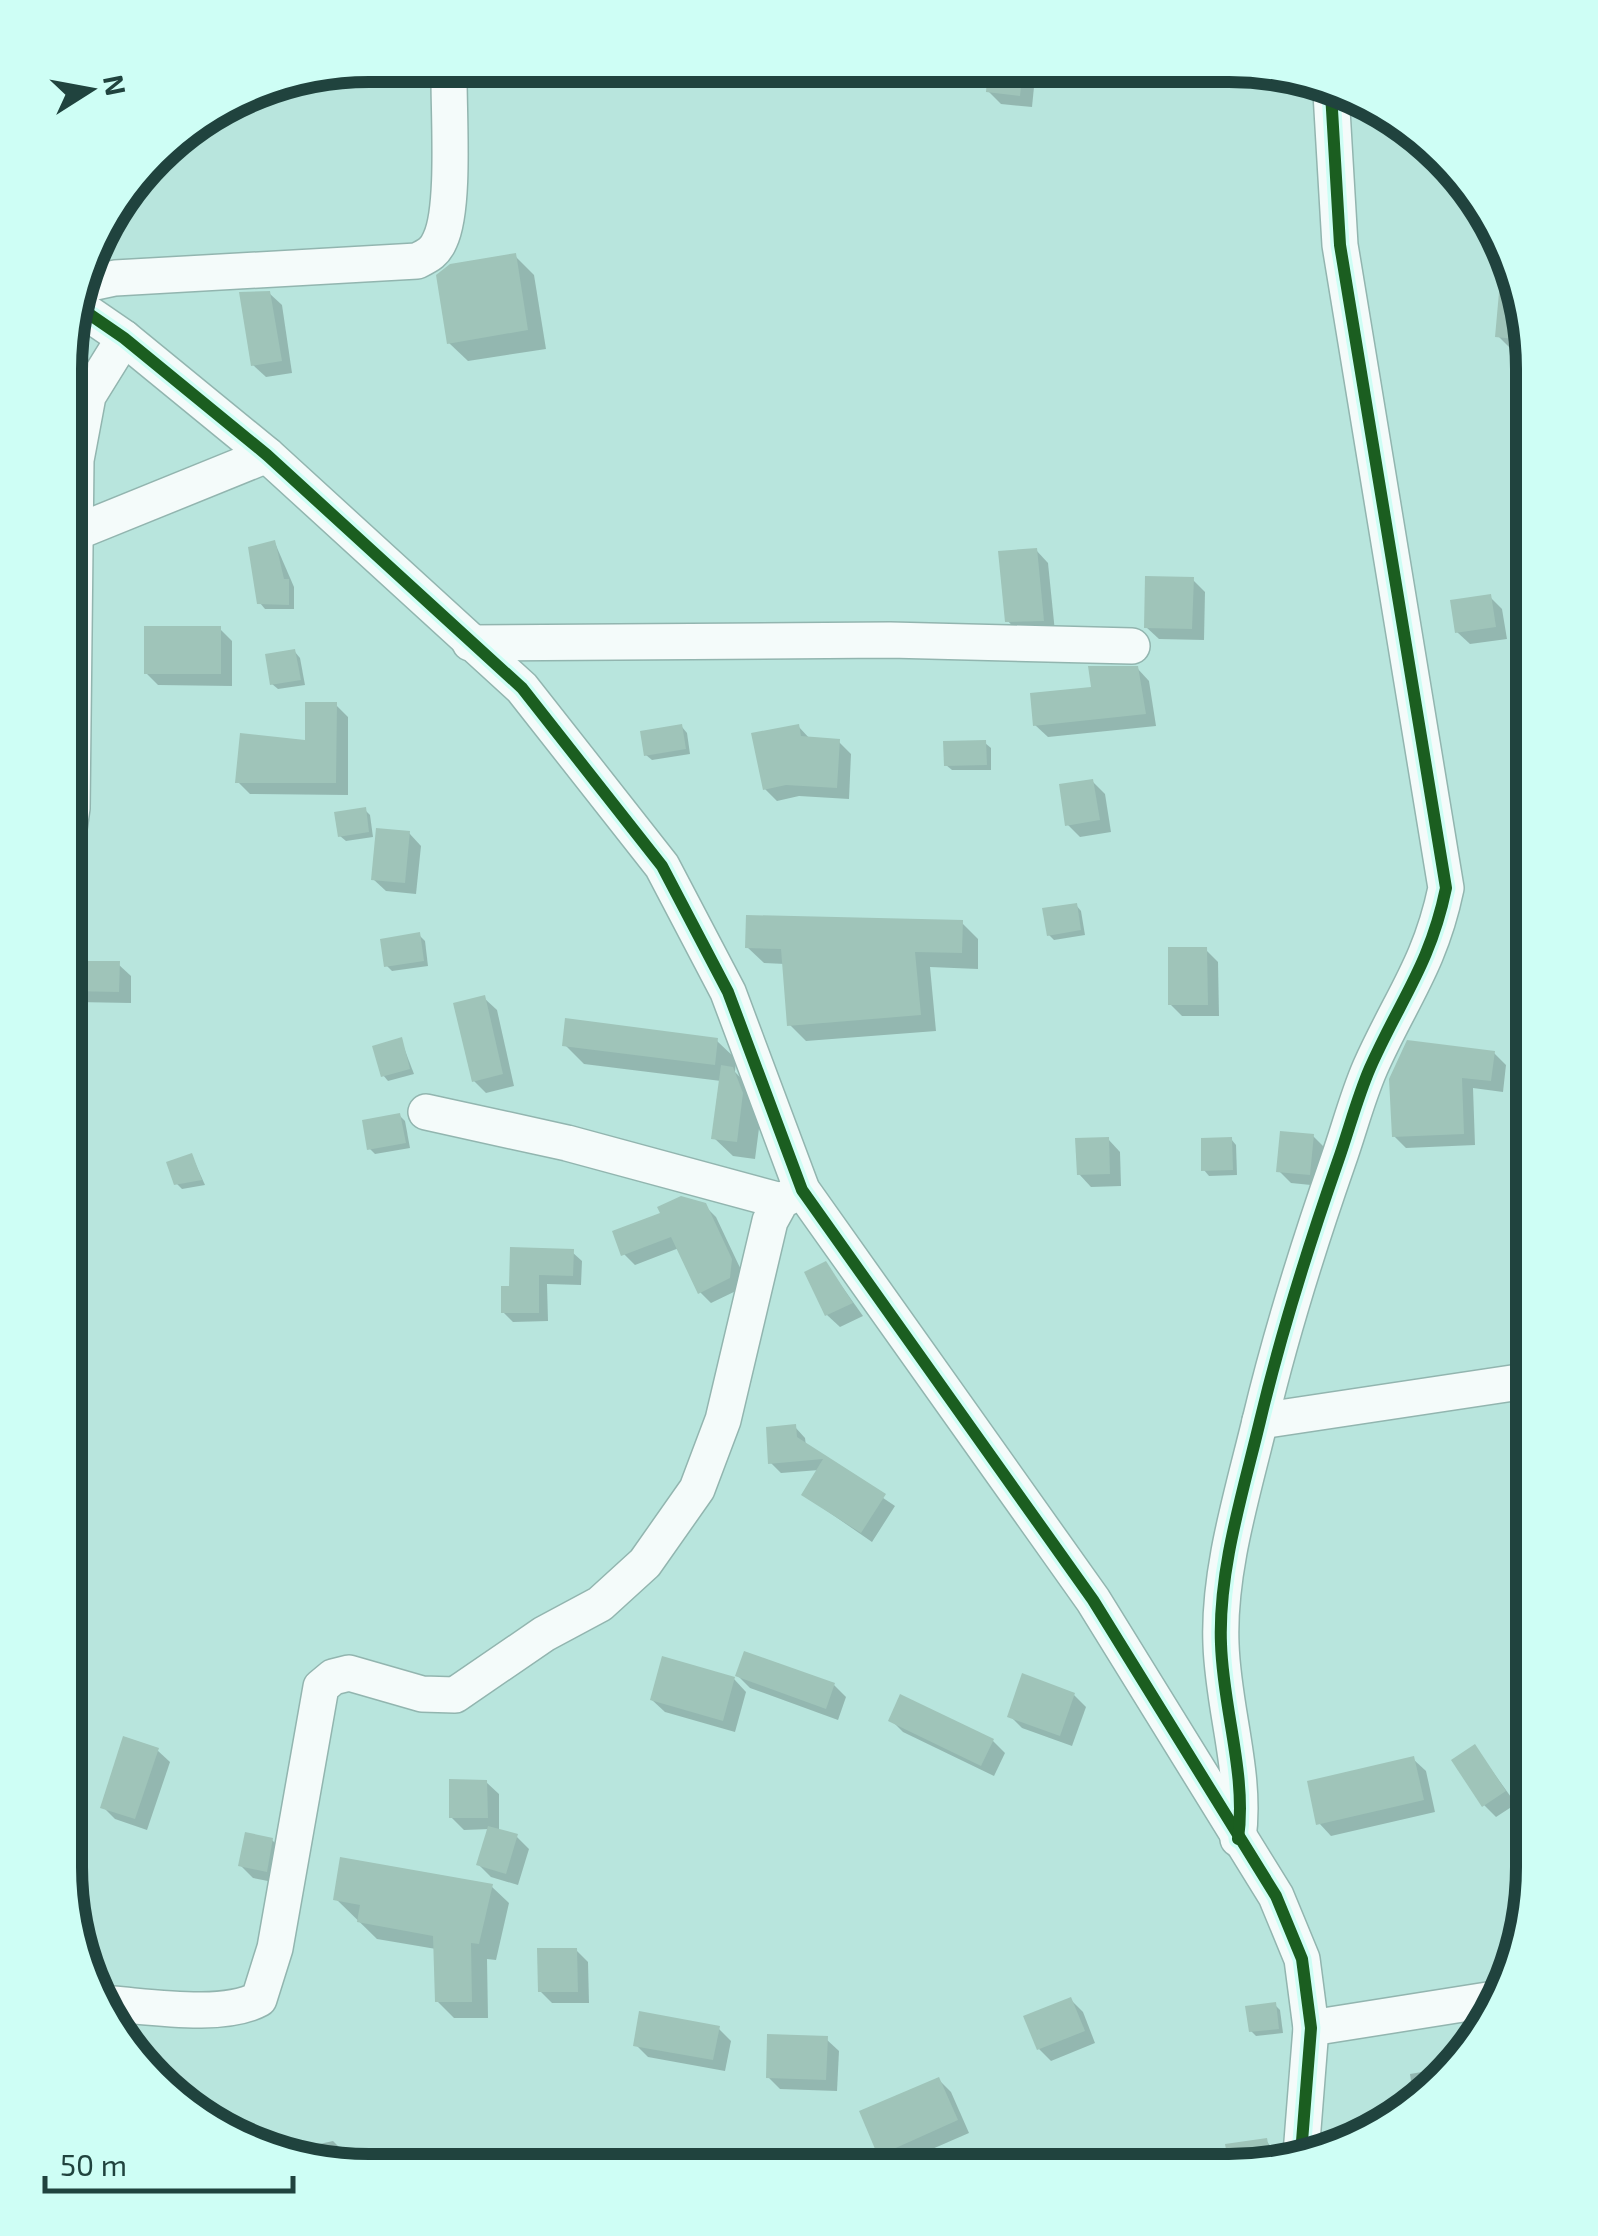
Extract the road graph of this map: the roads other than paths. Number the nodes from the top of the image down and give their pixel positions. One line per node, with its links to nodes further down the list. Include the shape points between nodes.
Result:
1 (448, 82): 3 (street, via 446,210 433,253 418,261)
2 (1332, 102): 14 (street, via 1340,245 1446,888 1436,933 1370,1068 1296,1280)
3 (96, 282)
4 (88, 314): 5 (street)
5 (124, 338): 6 (street, via 88,396); 7 (street)
6 (83, 423)
7 (267, 456): 8 (street); 9 (street)
8 (83, 531)
9 (470, 644): 10 (street, via 890,640); 12 (street, via 522,688 662,866 728,992)
10 (1132, 646)
11 (426, 1112): 12 (street)
12 (791, 1195): 15 (street, via 1093,1600); 17 (street, via 759,1256 723,1420 697,1489 644,1564 600,1604 455,1695 333,1676 321,1687 275,1948 258,2000 220,2010)
13 (1515, 1383): 14 (street)
14 (1260, 1421): 15 (street, via 1224,1586 1220,1639 1242,1806)
15 (1238, 1839): 18 (street, via 1276,1896 1302,1959)
16 (1482, 2001): 18 (street)
17 (118, 2004)
18 (1311, 2028): 19 (street)
19 (1302, 2144)

